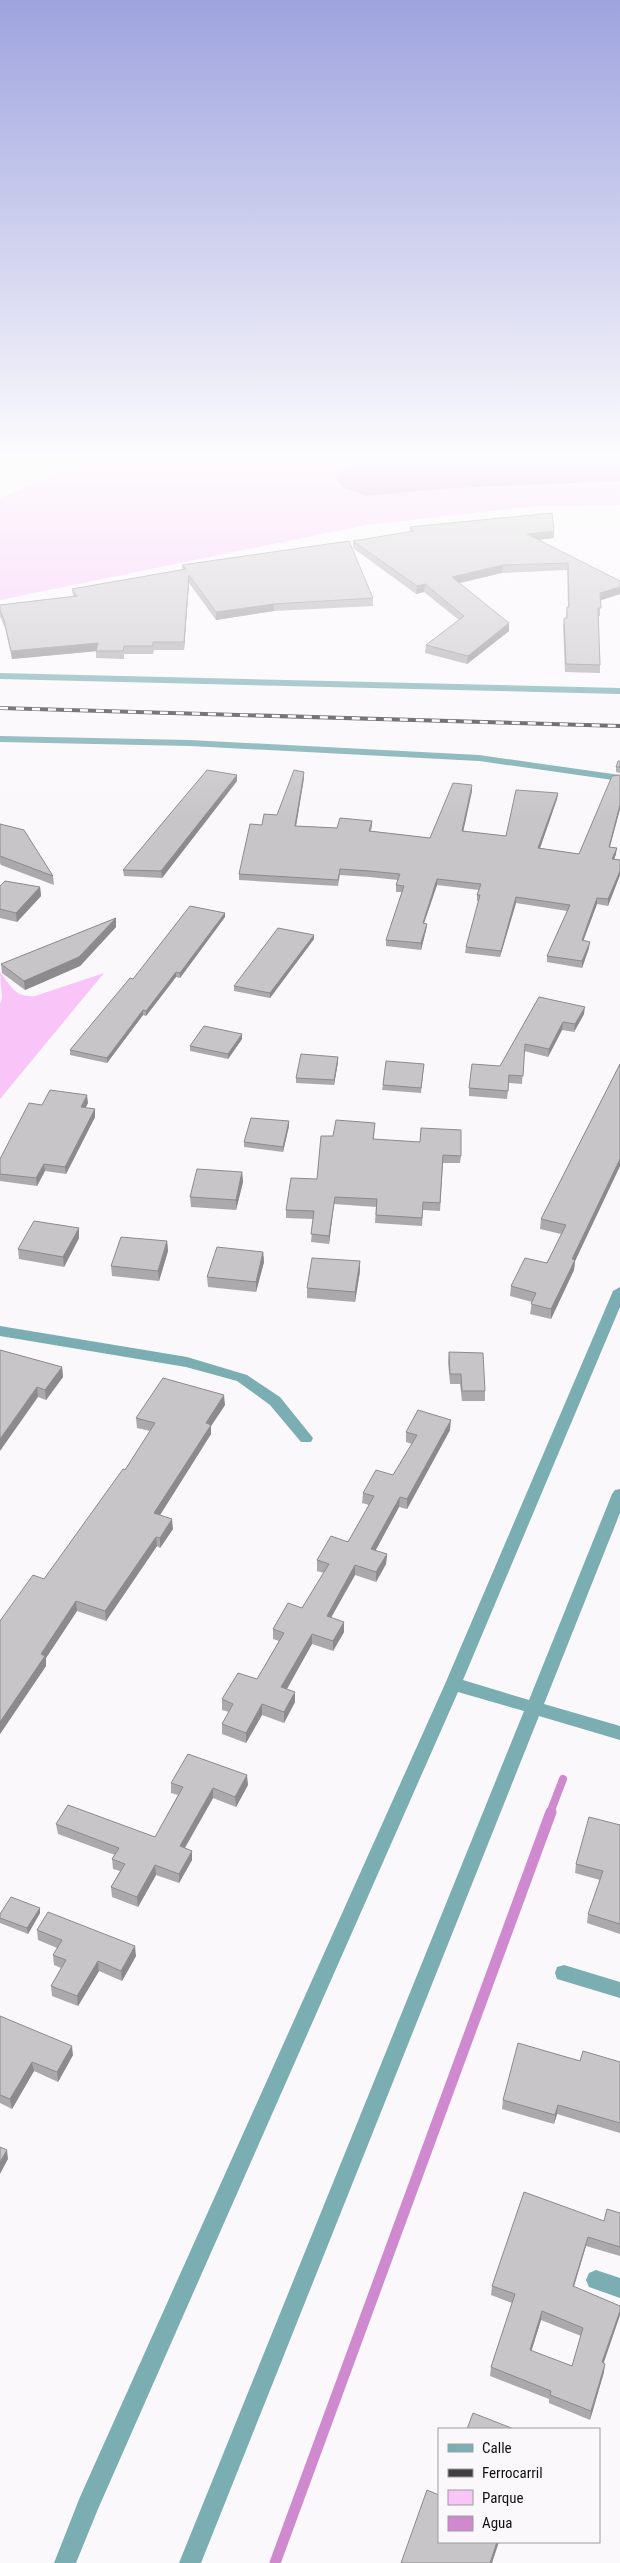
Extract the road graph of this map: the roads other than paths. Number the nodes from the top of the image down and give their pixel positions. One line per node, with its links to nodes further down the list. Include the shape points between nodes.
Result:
1 (0, 676): 2 (street)
2 (620, 691)
3 (0, 739): 4 (street, via 190,743 479,758)
4 (620, 778)
5 (620, 1291): 9 (street)
6 (0, 1332): 7 (street, via 187,1362 242,1378 275,1401)
7 (306, 1438)
8 (620, 1494): 10 (street)
9 (453, 1684): 10 (street); 16 (street)
10 (534, 1707): 11 (street); 17 (street)
11 (620, 1733)
12 (564, 1973): 13 (street)
13 (620, 1990)
14 (596, 2280): 15 (street)
15 (620, 2288)
16 (65, 2563)
17 (190, 2563)

